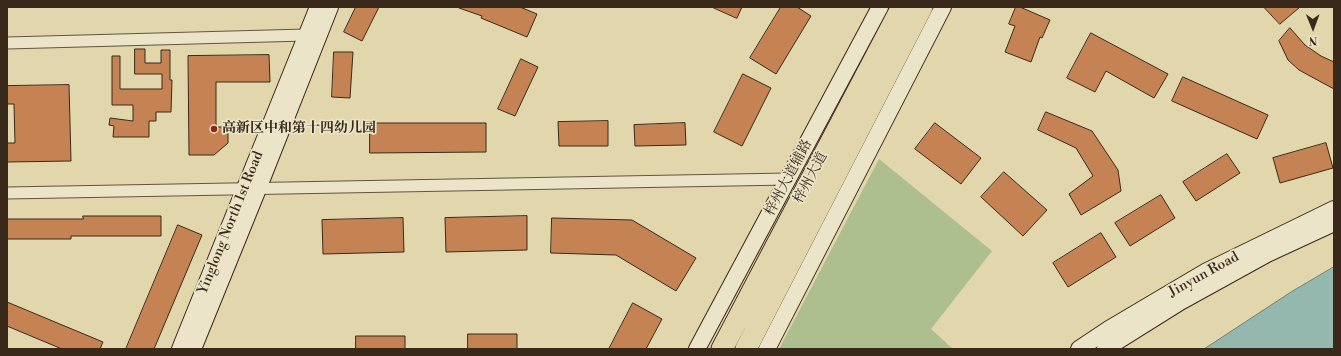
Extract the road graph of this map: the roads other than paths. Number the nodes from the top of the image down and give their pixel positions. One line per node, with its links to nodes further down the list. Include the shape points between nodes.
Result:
1 (318, 7): 7 (street, Yinglong North 1st Road)
2 (330, 7): 10 (street, Yinglong North 1st Road)
3 (880, 7): 9 (street, 梓州大道辅路)
4 (902, 7): 15 (highway, 梓州大道)
5 (922, 7): 13 (highway, 梓州大道)
6 (943, 7): 21 (street)
7 (306, 35): 8 (street); 10 (street, Yinglong North 1st Road)
8 (7, 43)
9 (788, 179): 10 (street); 18 (street, 梓州大道辅路)
10 (252, 188): 11 (street); 16 (street, Yinglong North 1st Road); 17 (street, Yinglong North 1st Road)
11 (7, 193)
12 (1334, 209): 22 (street, Jinyun Road, via 1207,271)
13 (815, 216): 19 (highway, 梓州大道); 20 (street)
14 (1334, 223): 23 (street, Jinyun Road, via 1267,254 1180,302)
15 (723, 347)
16 (180, 349)
17 (193, 349)
18 (697, 349)
19 (746, 349)
20 (759, 349)
21 (767, 349)
22 (1079, 349)
23 (1105, 349)

